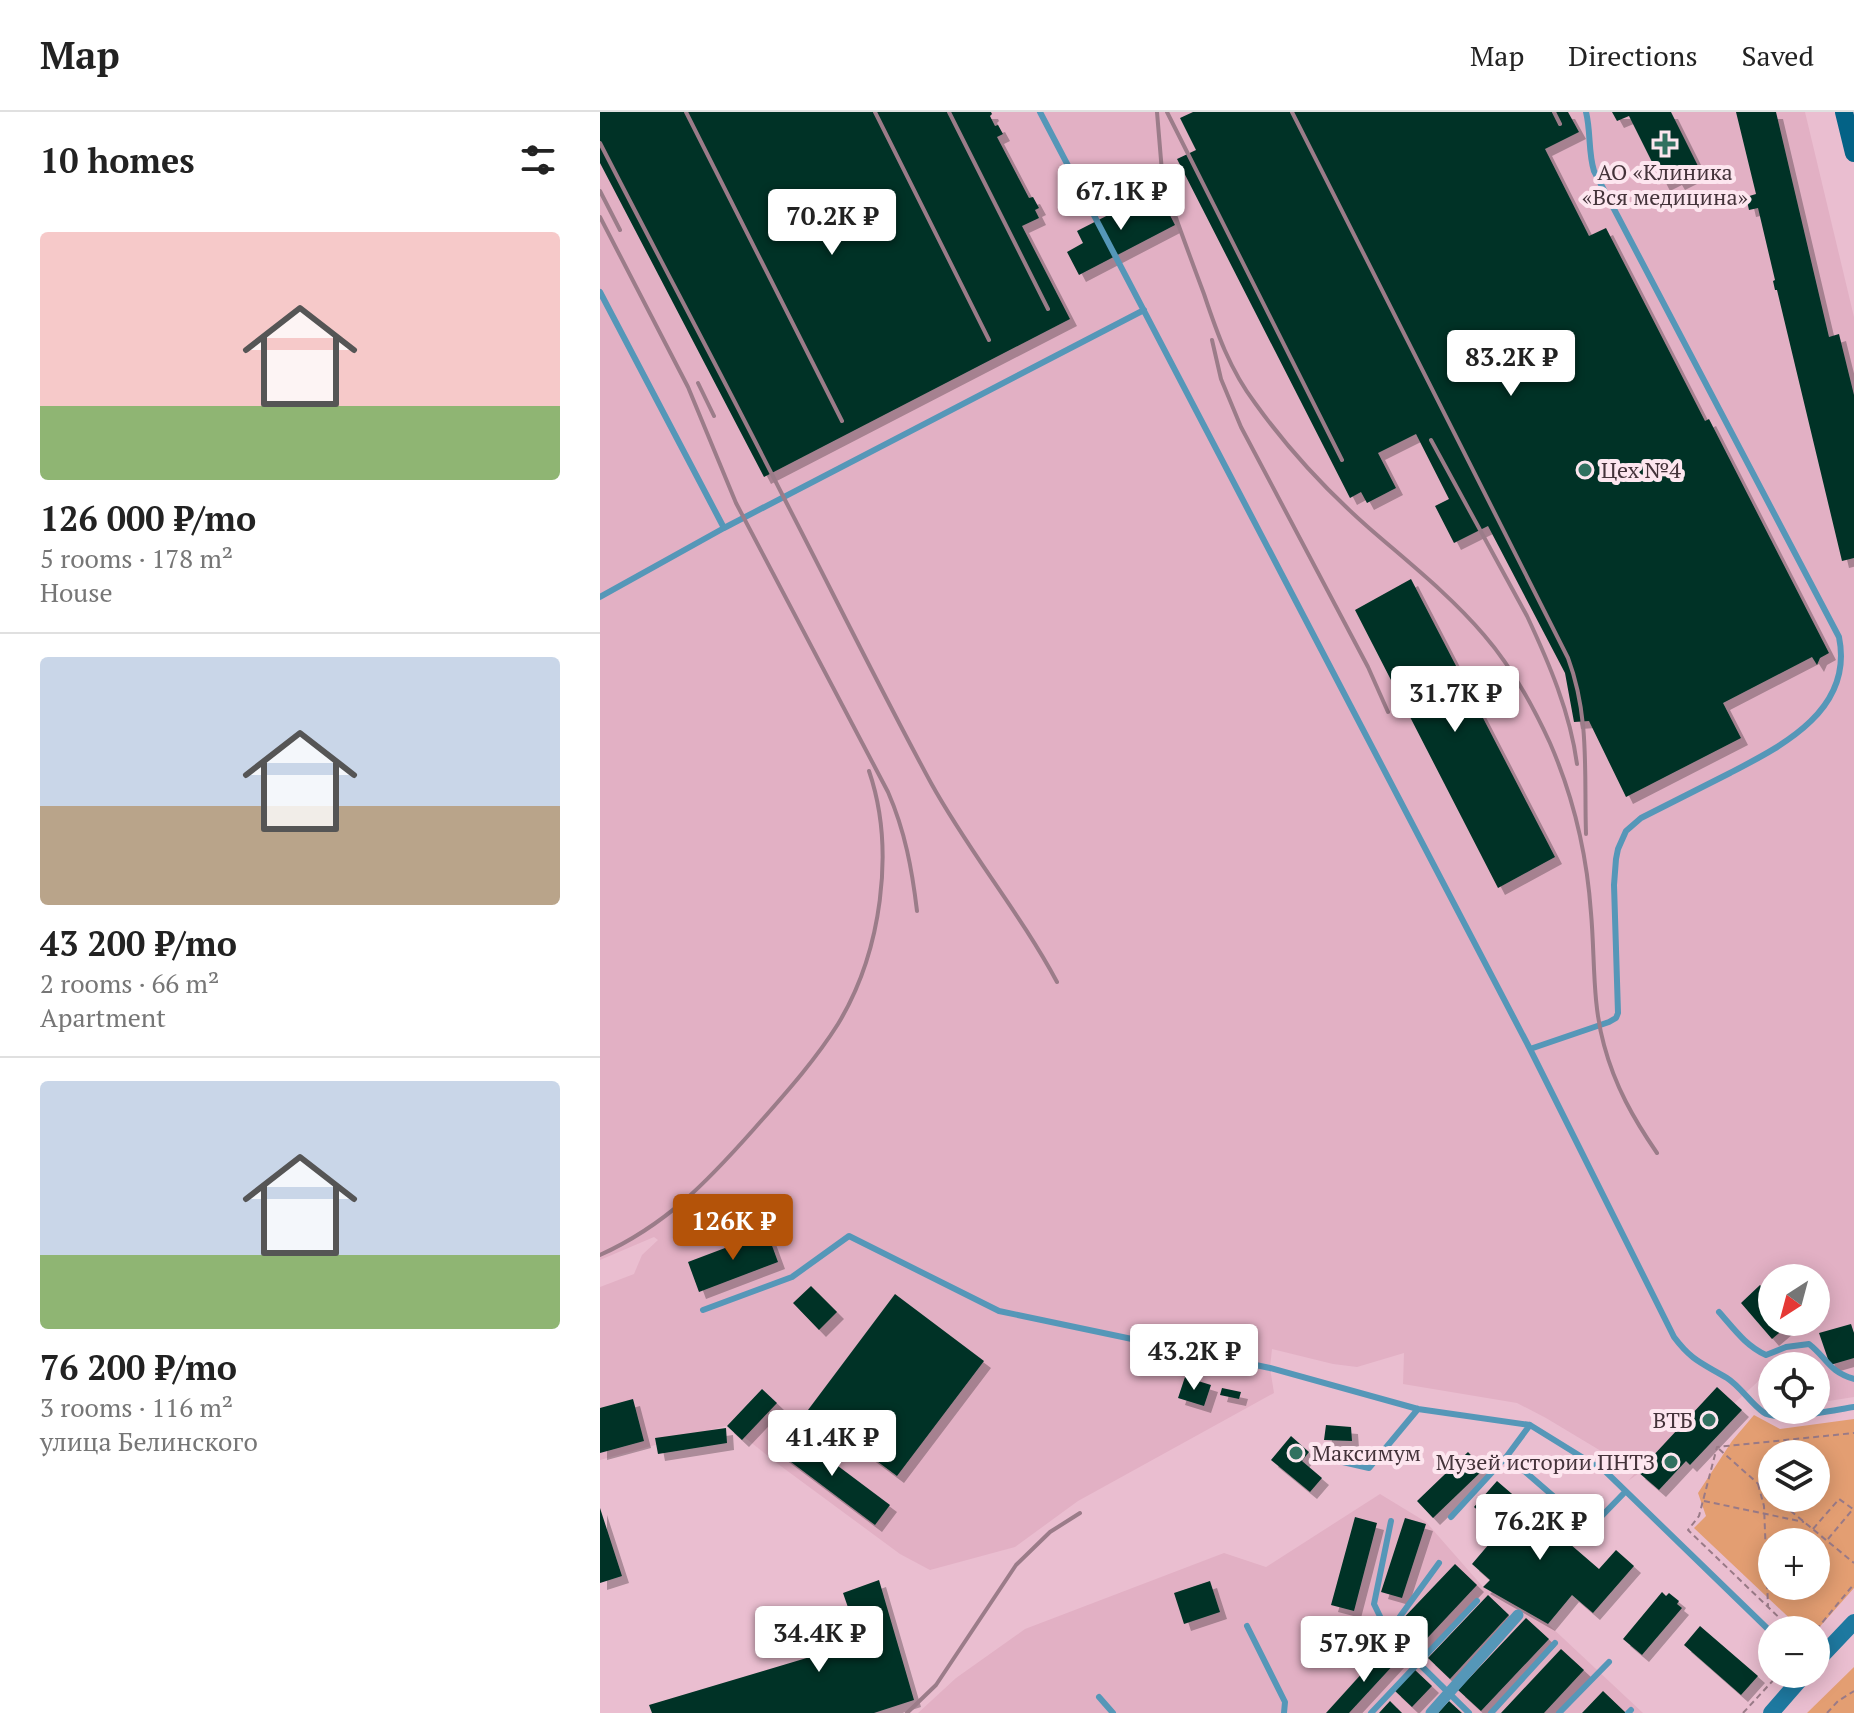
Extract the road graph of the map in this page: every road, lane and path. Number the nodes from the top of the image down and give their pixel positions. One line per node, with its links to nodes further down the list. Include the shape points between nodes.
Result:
1 (1040, 112): 6 (lane)
2 (1586, 112): 9 (lane, via 1594,171 1839,637 1844,664 1832,697 1796,737 1641,818 1626,831 1614,885 1616,1018)
3 (1844, 112): 4 (main road)
4 (1854, 153)
5 (600, 292): 7 (lane)
6 (1144, 310): 7 (lane); 9 (lane)
7 (724, 528): 8 (lane)
8 (600, 597)
9 (1530, 1049): 13 (lane, via 1684,1350 1730,1380 1769,1416)
10 (703, 1310): 14 (lane, via 792,1277 849,1236 999,1311 1270,1368)
11 (1719, 1312): 12 (lane, via 1755,1350 1766,1355 1809,1344 1834,1371)
12 (1854, 1379)
13 (1854, 1407)
14 (1418, 1409): 15 (lane); 19 (lane, via 1369,1468)
15 (1530, 1425): 18 (lane); 21 (lane, via 1606,1472)
16 (1854, 1433): 17 (path)
17 (1717, 1447): 20 (path); 22 (path)
18 (1507, 1456): 21 (lane, via 1590,1528); 25 (lane)
19 (1334, 1460)
20 (1758, 1484)
21 (1625, 1492): 40 (lane)
22 (1703, 1501): 24 (path); 36 (path, via 1688,1530)
23 (1792, 1512): 27 (path)
24 (1765, 1514): 27 (path); 36 (path)
25 (1451, 1517)
26 (1391, 1521): 43 (lane, via 1374,1604)
27 (1804, 1522): 28 (path)
28 (1812, 1528)
29 (1814, 1528): 30 (path, via 1839,1499 1853,1509)
30 (1830, 1536)
31 (1830, 1543): 33 (path)
32 (1439, 1563): 43 (lane)
33 (1854, 1563)
34 (1854, 1584): 39 (path)
35 (1477, 1601): 46 (lane)
36 (1768, 1608): 38 (path)
37 (1518, 1615): 51 (street)
38 (1777, 1616)
39 (1828, 1616)
40 (1758, 1620)
41 (1854, 1622): 45 (main road)
42 (1247, 1626): 54 (lane, via 1285,1702)
43 (1388, 1633): 46 (lane)
44 (1555, 1643): 58 (lane)
45 (1830, 1647)
46 (1418, 1662): 51 (lane); 55 (lane)
47 (1609, 1662): 59 (lane)
48 (1766, 1688): 60 (path)
49 (1793, 1688): 61 (main road)
50 (1854, 1691): 62 (path)
51 (1450, 1694): 56 (street); 57 (lane)
52 (1099, 1697): 53 (lane)
53 (1113, 1713)
54 (1284, 1713)
55 (1371, 1713)
56 (1431, 1713)
57 (1469, 1713)
58 (1491, 1713)
59 (1559, 1713)
60 (1743, 1713)
61 (1771, 1713)
62 (1827, 1713)

